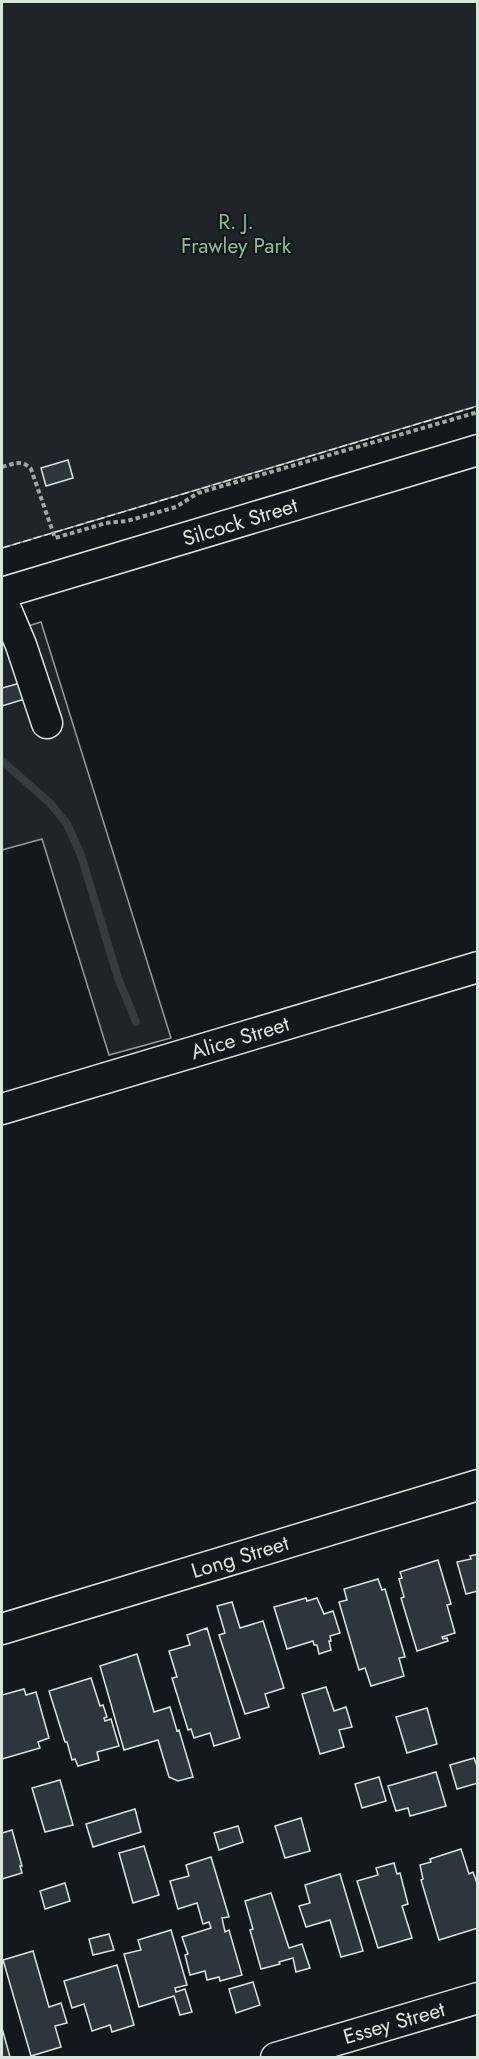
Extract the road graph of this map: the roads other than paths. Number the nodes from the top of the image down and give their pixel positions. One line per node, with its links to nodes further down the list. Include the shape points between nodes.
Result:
1 (477, 450): 2 (street, Silcock Street)
2 (2, 593)
3 (2, 600): 4 (street)
4 (47, 723)
5 (477, 967): 6 (street, Alice Street)
6 (2, 1109)
7 (477, 1485): 8 (street, Long Street)
8 (2, 1629)
9 (477, 1998): 10 (street, Essey Street)
10 (276, 2058)

